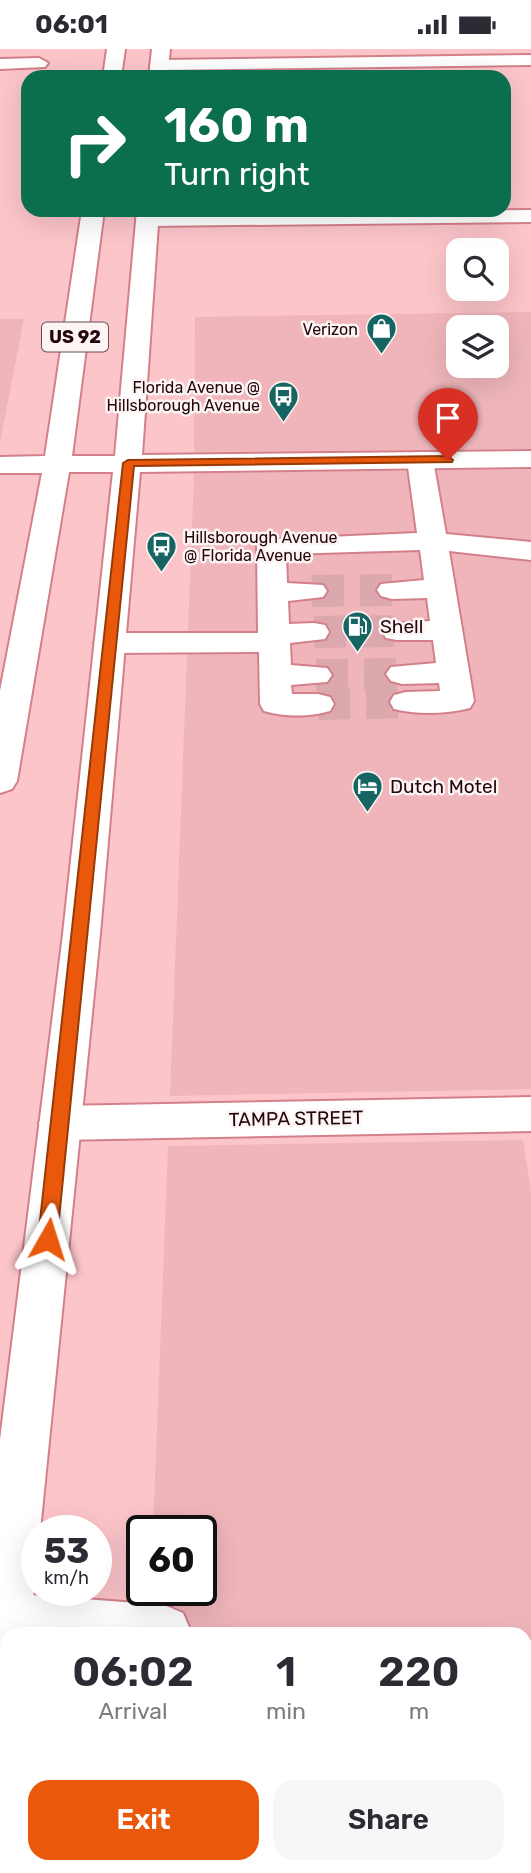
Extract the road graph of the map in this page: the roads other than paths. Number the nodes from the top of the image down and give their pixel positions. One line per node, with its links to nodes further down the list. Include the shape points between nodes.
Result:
1 (116, 49): 6 (main road)
2 (531, 60): 5 (main road)
3 (39, 63): 4 (main road)
4 (0, 64)
5 (159, 64)
6 (113, 70)
7 (511, 216): 8 (main road)
8 (531, 216)
9 (92, 217): 14 (main road, US 92)
10 (148, 217): 13 (main road, US 92)
11 (531, 459): 12 (main road)
12 (420, 460): 13 (main road); 16 (main road)
13 (128, 463): 14 (main road); 26 (main road, US 92)
14 (57, 464): 15 (main road); 29 (main road, US 92)
15 (0, 465)
16 (433, 541): 17 (main road); 18 (main road); 20 (main road, via 271,546)
17 (531, 551)
18 (441, 589): 19 (main road); 22 (main road)
19 (392, 590)
20 (273, 591): 21 (main road); 25 (main road)
21 (312, 591)
22 (447, 630): 23 (main road); 27 (main road, via 454,672)
23 (397, 631)
24 (314, 632): 25 (main road)
25 (274, 638): 26 (main road); 28 (main road, via 275,675)
26 (110, 643): 31 (main road, US 92)
27 (404, 688)
28 (317, 689)
29 (0, 781)
30 (531, 1114): 31 (main road, TAMPA STREET)
31 (60, 1123): 32 (main road, US 92)
32 (1, 1627)

